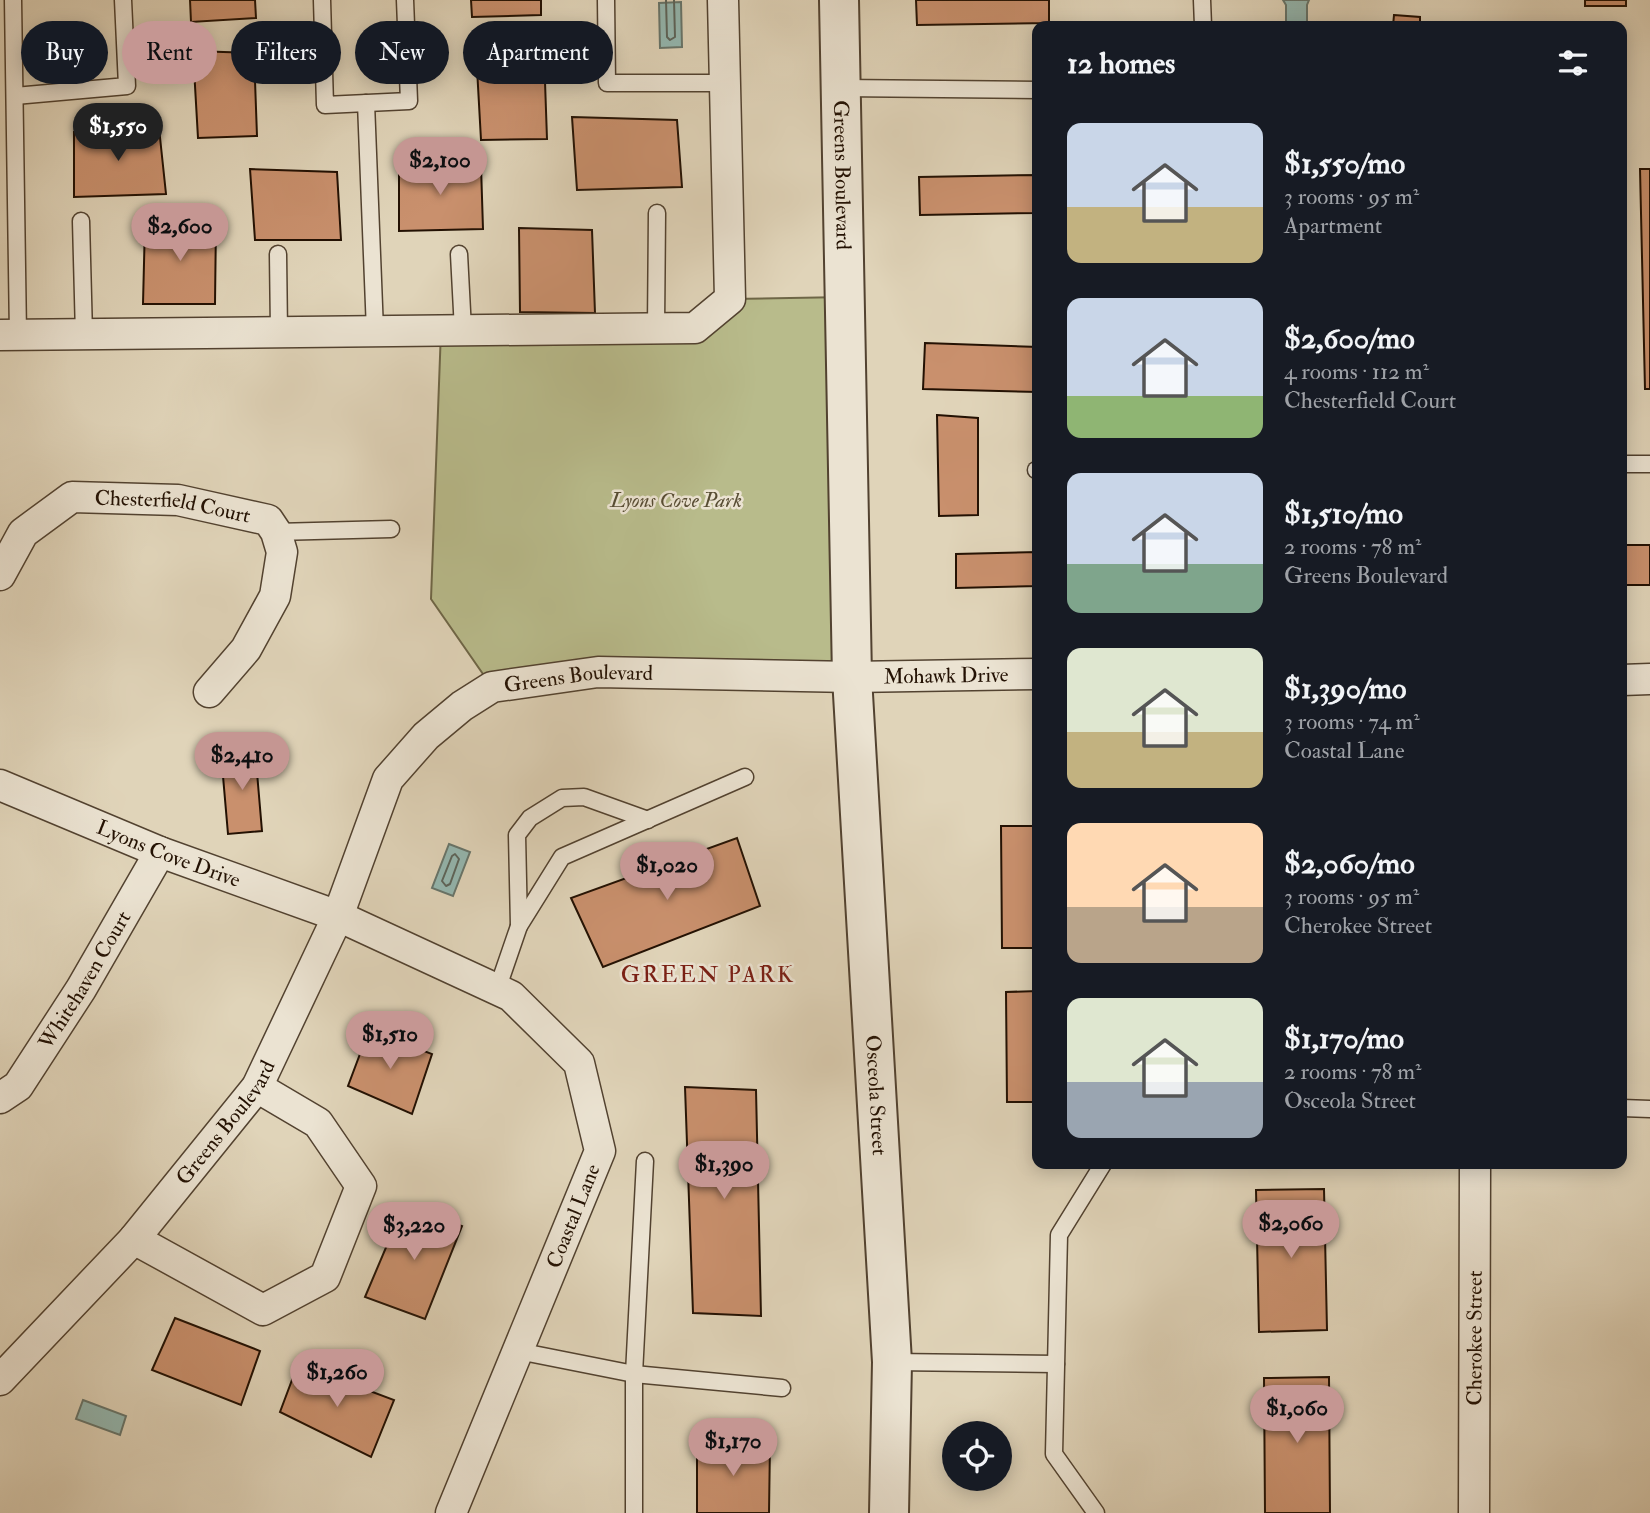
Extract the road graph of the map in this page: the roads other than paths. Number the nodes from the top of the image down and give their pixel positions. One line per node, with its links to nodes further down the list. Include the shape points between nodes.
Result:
1 (13, 0): 13 (lane)
2 (123, 0): 13 (lane, via 127,86)
3 (322, 0): 14 (lane, via 325,105)
4 (405, 0): 14 (lane, via 409,101)
5 (606, 0): 10 (lane, via 607,83)
6 (723, 0): 10 (street)
7 (839, 0): 11 (street, Greens Boulevard)
8 (1202, 0): 9 (lane)
9 (1203, 21)
10 (725, 83): 20 (street, via 730,299 695,328)
11 (840, 88): 12 (lane); 32 (street, Greens Boulevard)
12 (1032, 90)
13 (15, 96): 15 (lane)
14 (366, 103): 22 (lane)
15 (8, 181): 24 (lane)
16 (657, 213): 20 (lane)
17 (81, 221): 25 (lane)
18 (278, 254): 23 (lane)
19 (459, 254): 21 (lane)
20 (656, 328): 21 (street)
21 (463, 330): 22 (street)
22 (375, 331): 23 (street)
23 (279, 332): 25 (street)
24 (9, 335): 25 (street)
25 (84, 335)
26 (1627, 464): 27 (lane)
27 (1650, 464)
28 (391, 529): 29 (lane)
29 (276, 531): 30 (street, Chesterfield Court, via 268,520 178,500 72,496 23,533); 35 (street, Chesterfield Court, via 282,552 275,596 246,649)
30 (0, 575)
31 (1032, 674): 32 (street, Mohawk Drive)
32 (852, 677): 40 (street, Greens Boulevard, via 598,671 492,687 426,736 388,779); 52 (street, Osceola Street)
33 (1627, 680): 34 (street)
34 (1650, 680)
35 (209, 692)
36 (744, 777): 38 (lane)
37 (0, 785): 39 (street, Lyons Cove Drive)
38 (648, 820): 41 (lane, via 562,857); 41 (lane, via 584,797 562,798 530,818 517,835)
39 (160, 852): 40 (street, Lyons Cove Drive); 44 (street, Whitehaven Court, via 81,989 18,1086)
40 (338, 916): 42 (street, Coastal Lane); 43 (street, Greens Boulevard)
41 (519, 926): 42 (lane)
42 (497, 990): 51 (street, Coastal Lane, via 511,996 579,1063 600,1151)
43 (257, 1087): 50 (street, Greens Boulevard); 50 (street, via 318,1123 361,1186 325,1276 263,1310)
44 (0, 1098)
45 (1627, 1108): 46 (lane)
46 (1650, 1109)
47 (645, 1161): 54 (lane)
48 (1099, 1169): 53 (lane, via 1059,1235)
49 (1475, 1169): 61 (street, Cherokee Street)
50 (134, 1239): 55 (street, Greens Boulevard)
51 (518, 1350): 54 (lane); 57 (street, Coastal Lane)
52 (892, 1362): 53 (lane); 59 (street, Osceola Street)
53 (1056, 1364): 60 (lane, via 1054,1454)
54 (634, 1374): 56 (lane); 58 (lane)
55 (0, 1380)
56 (782, 1388)
57 (451, 1513)
58 (634, 1513)
59 (888, 1513)
60 (1096, 1513)
61 (1474, 1513)

